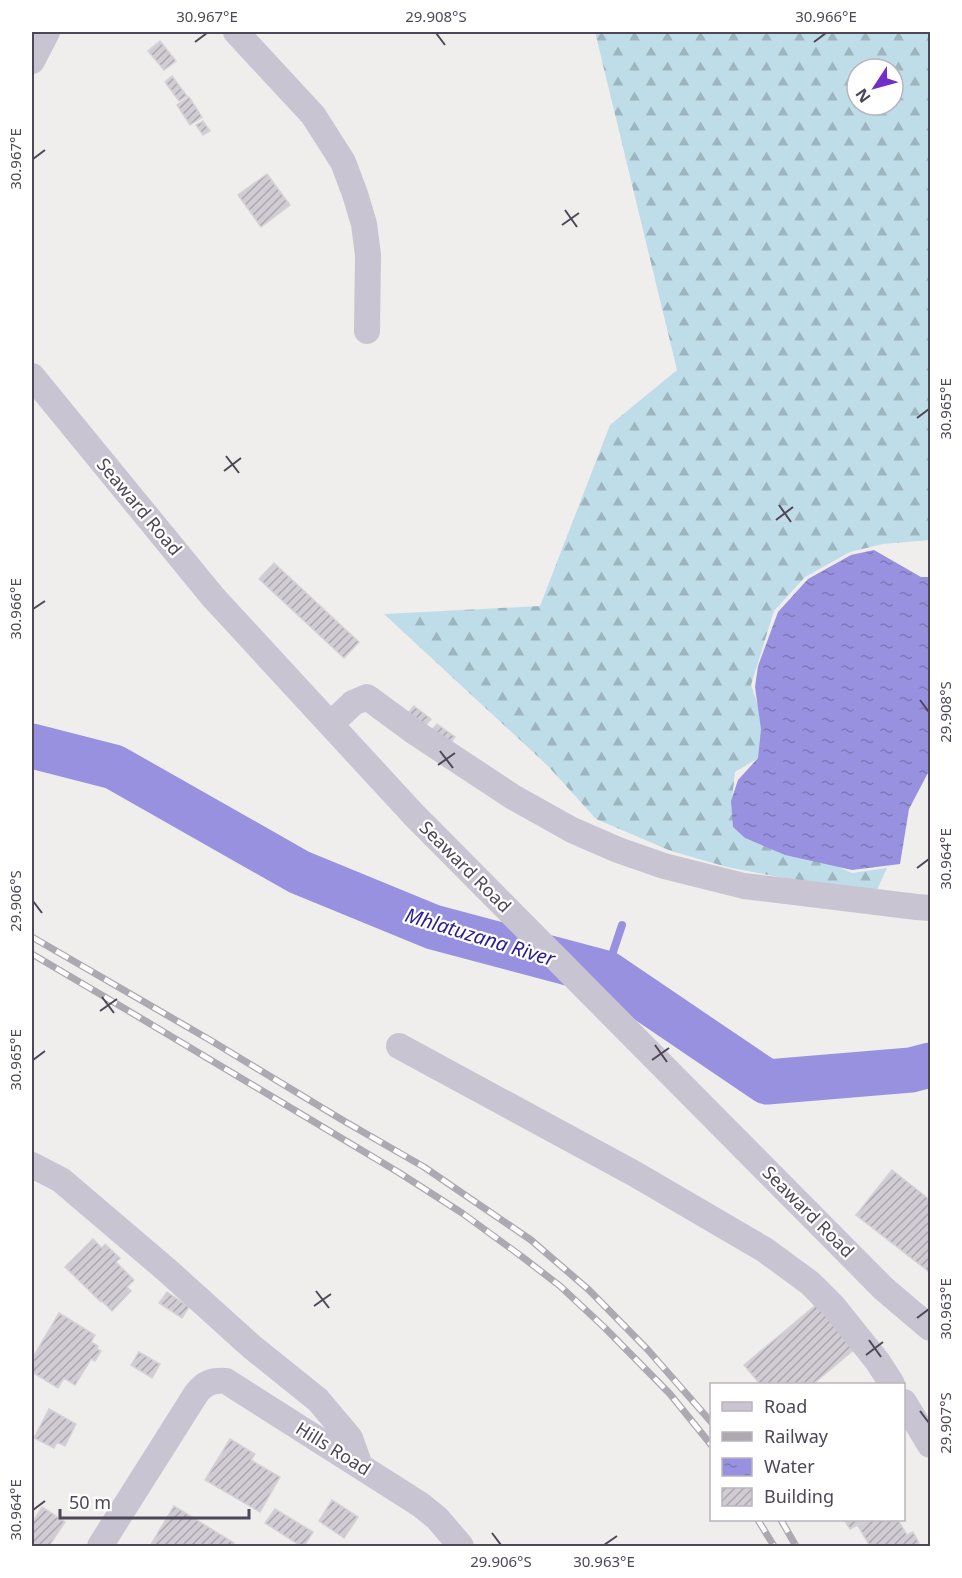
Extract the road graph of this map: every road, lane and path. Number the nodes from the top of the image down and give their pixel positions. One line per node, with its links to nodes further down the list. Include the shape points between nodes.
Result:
1 (47, 32): 3 (street)
2 (236, 32): 4 (street, via 313,115 343,162 356,194 367,244)
3 (32, 61)
4 (367, 331)
5 (32, 376): 6 (street, Seaward Road, via 213,597)
6 (331, 724): 7 (street, via 353,703 367,697 416,733 552,819 618,850 664,866 744,886); 10 (street, Seaward Road, via 414,814 884,1289)
7 (930, 908)
8 (399, 1046): 11 (street, via 635,1174 765,1250 810,1283 834,1307)
9 (32, 1165): 14 (street, via 61,1180 318,1400 350,1438)
10 (930, 1328)
11 (891, 1383)
12 (905, 1405): 13 (street)
13 (930, 1444)
14 (360, 1466): 15 (street, Hills Road, via 226,1381 209,1382 196,1394); 16 (street, Hills Road, via 421,1505)
15 (100, 1546)
16 (460, 1546)

